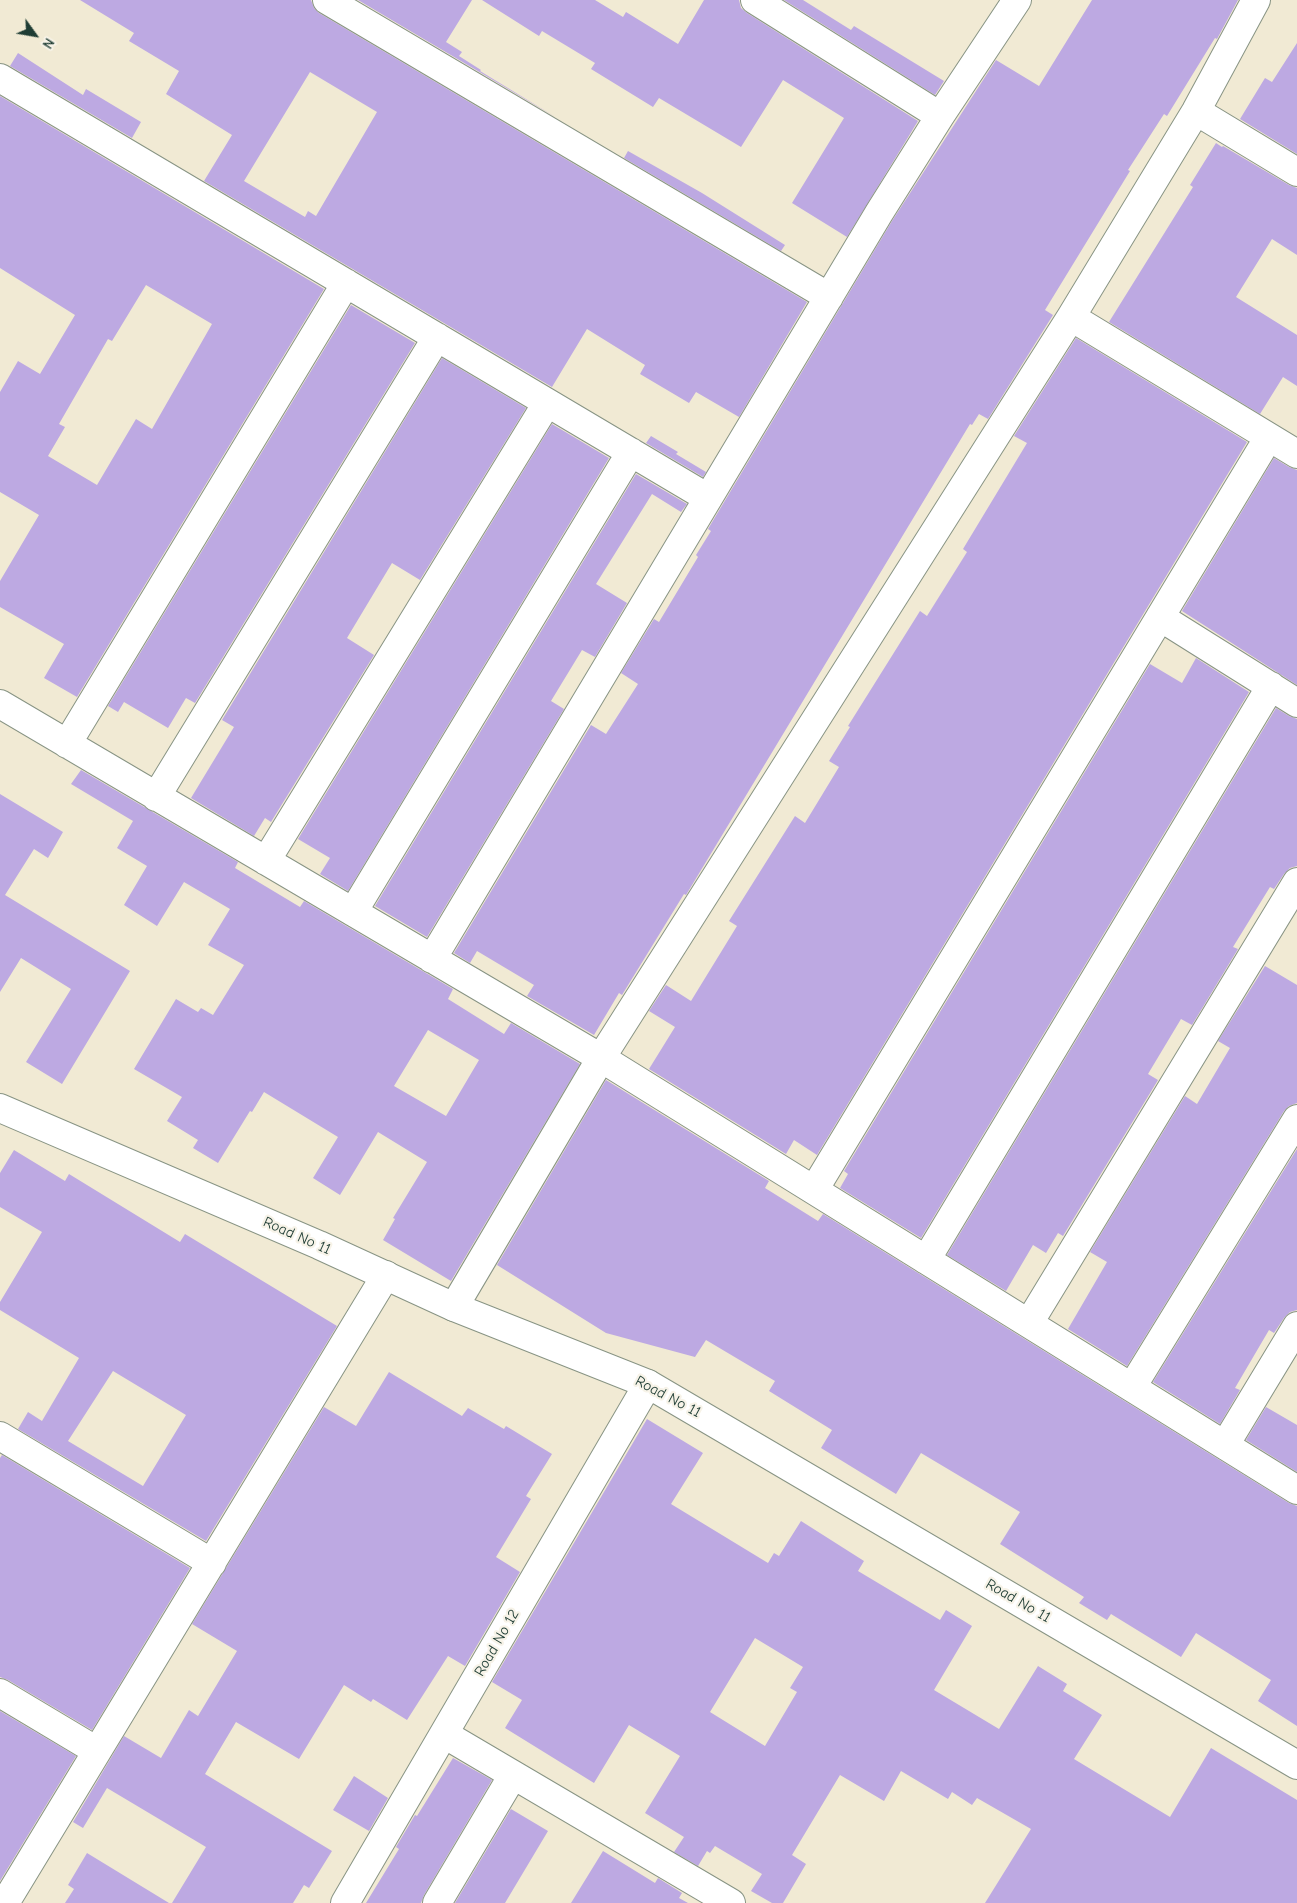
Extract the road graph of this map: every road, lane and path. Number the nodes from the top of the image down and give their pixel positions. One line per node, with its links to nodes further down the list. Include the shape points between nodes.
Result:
1 (327, 0): 10 (street)
2 (756, 0): 7 (street)
3 (1017, 0): 7 (street)
4 (1248, 3): 6 (street)
5 (0, 78): 9 (street)
6 (1196, 111): 8 (street); 11 (street)
7 (940, 116): 10 (street)
8 (1296, 171)
9 (346, 283): 12 (street); 22 (street)
10 (828, 297): 17 (street)
11 (1071, 317): 16 (street); 28 (street)
12 (437, 337): 13 (street); 23 (street)
13 (547, 402): 15 (street); 24 (street)
14 (1261, 450): 18 (street)
15 (631, 452): 17 (street); 26 (street)
16 (1297, 454)
17 (708, 498): 27 (street)
18 (1160, 617): 19 (street); 31 (street)
19 (1271, 686): 20 (street); 32 (street)
20 (1297, 703)
21 (0, 704): 22 (street)
22 (67, 744): 23 (street)
23 (156, 797): 24 (street)
24 (266, 861): 26 (street)
25 (1297, 882): 35 (street)
26 (353, 912): 27 (street)
27 (432, 959): 28 (street)
28 (601, 1058): 31 (street); 34 (street)
29 (0, 1109): 33 (street, Road No 11)
30 (1297, 1118): 38 (street)
31 (814, 1190): 32 (street)
32 (926, 1260): 35 (street)
33 (386, 1275): 34 (street, Road No 11); 42 (street)
34 (454, 1306): 37 (street, Road No 11)
35 (1029, 1324): 38 (street)
36 (1297, 1326): 40 (street)
37 (648, 1384): 44 (street, Road No 12); 46 (street, Road No 11)
38 (1132, 1388): 40 (street)
39 (0, 1436): 42 (street)
40 (1225, 1445): 41 (street)
41 (1297, 1490)
42 (212, 1563): 45 (street)
43 (0, 1693): 45 (street)
44 (444, 1734): 47 (street); 50 (street, Road No 12)
45 (98, 1751): 49 (street)
46 (1297, 1765)
47 (513, 1775): 48 (street); 51 (street)
48 (697, 1894): 52 (street)
49 (5, 1903)
50 (345, 1903)
51 (437, 1903)
52 (731, 1903)

